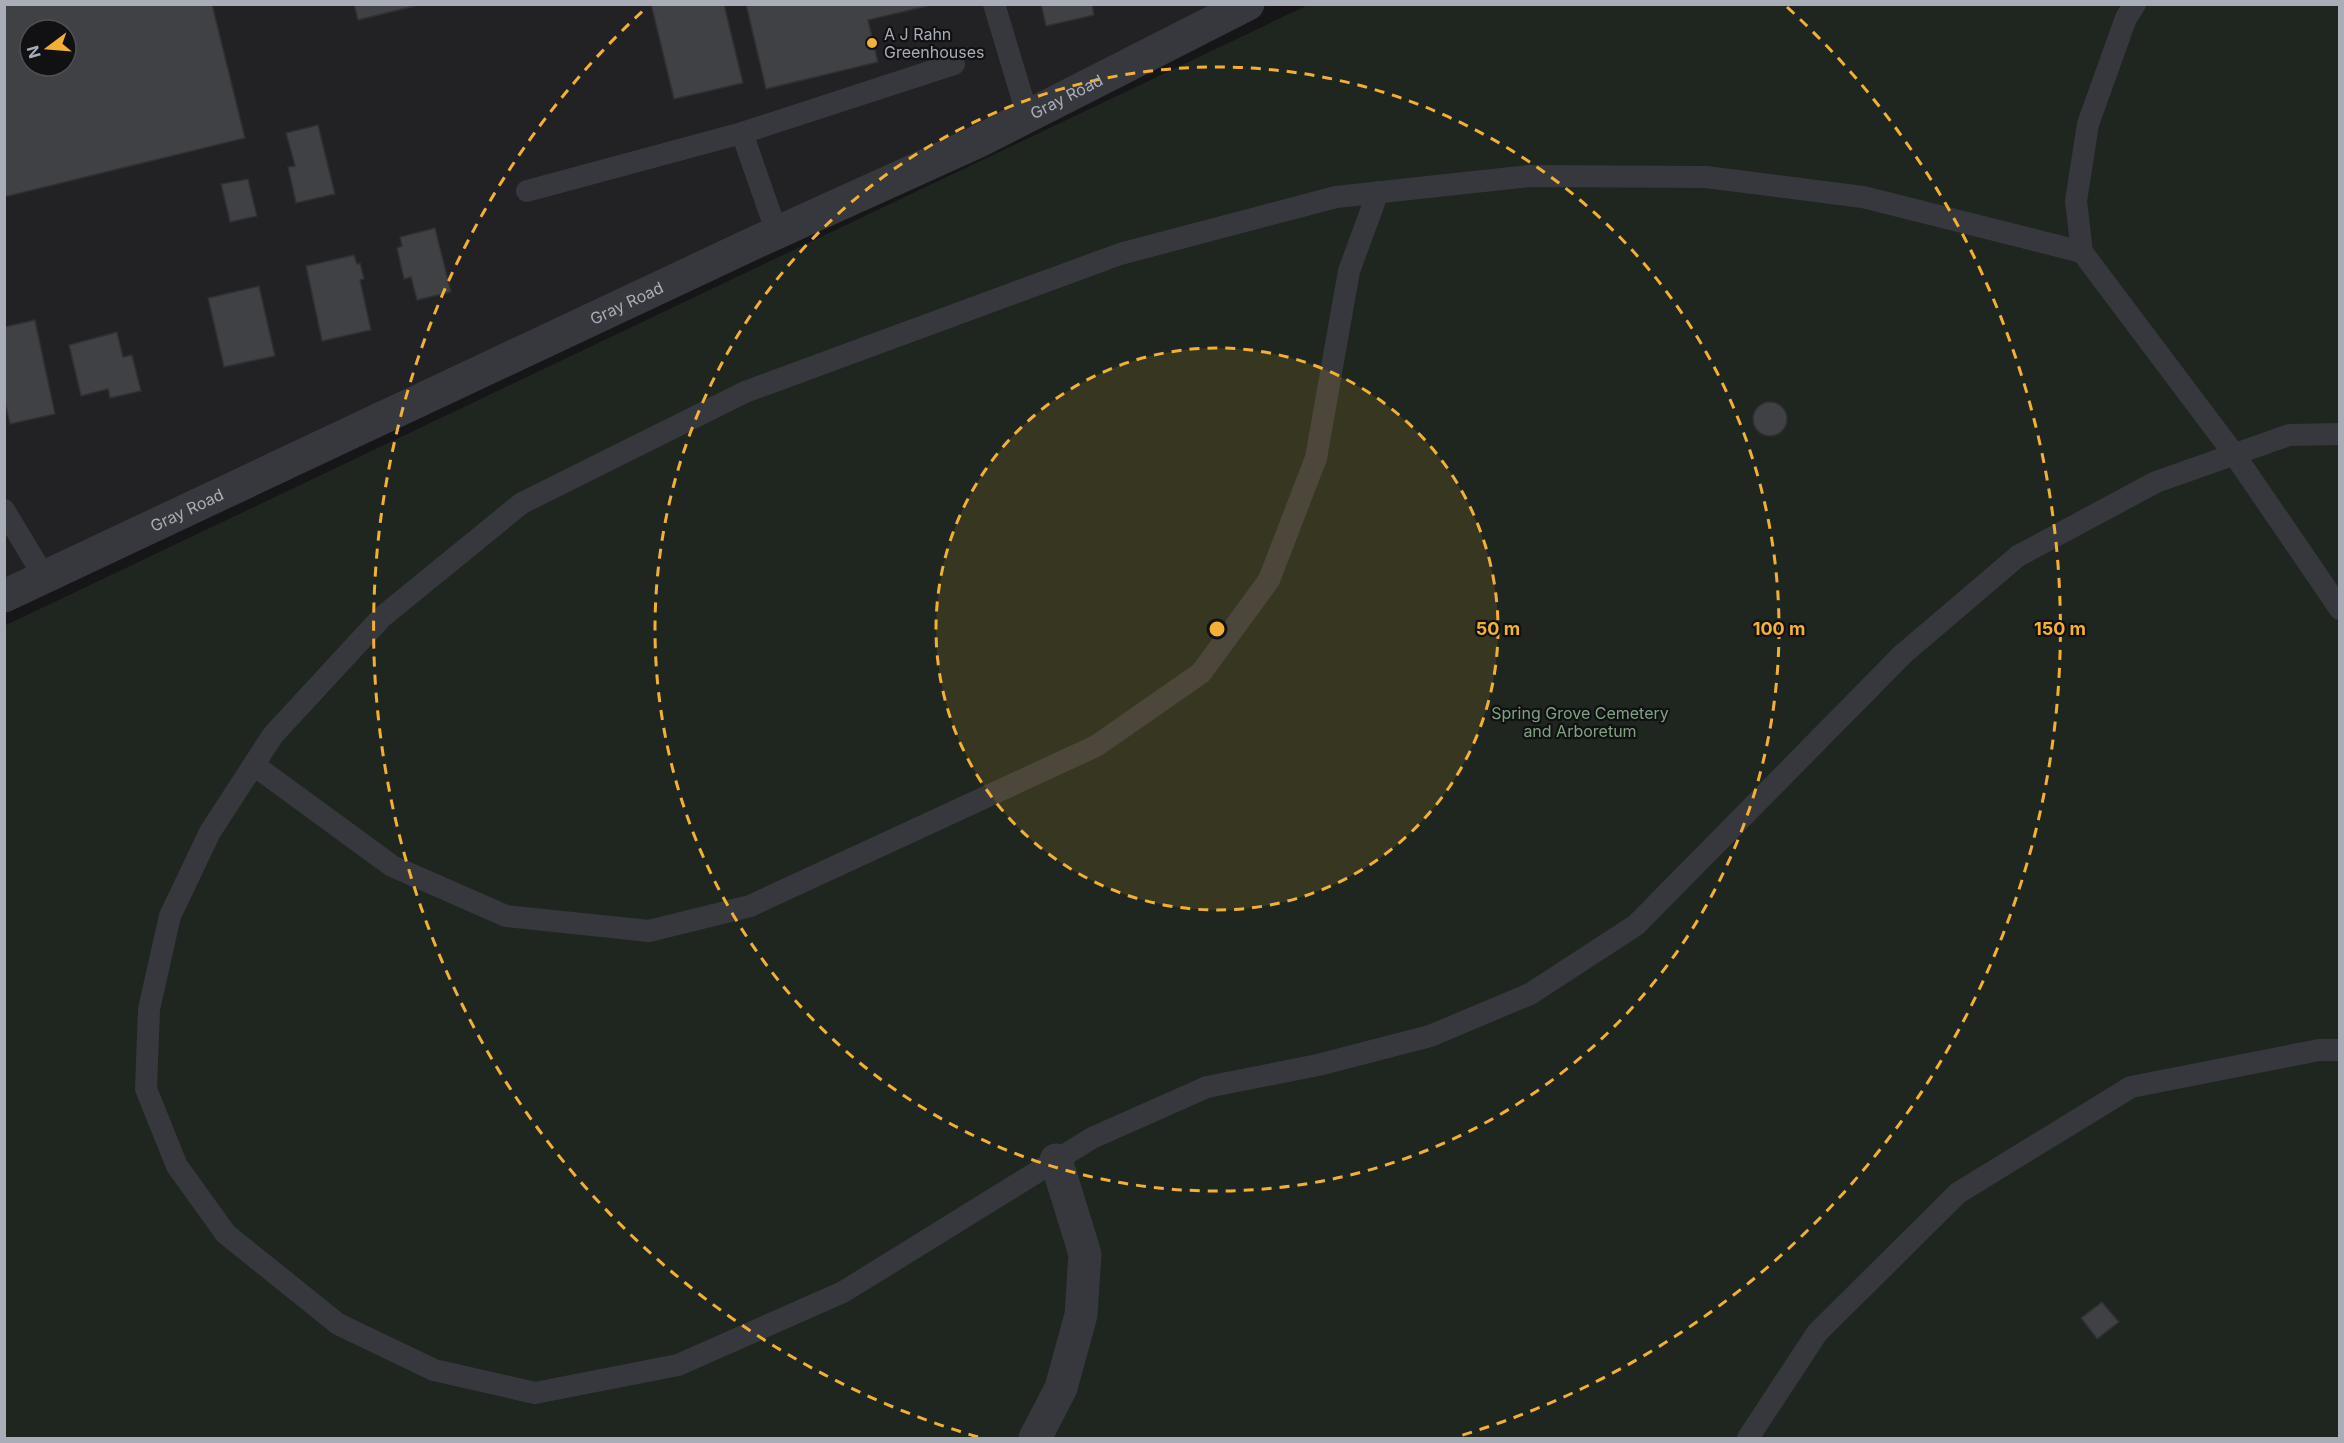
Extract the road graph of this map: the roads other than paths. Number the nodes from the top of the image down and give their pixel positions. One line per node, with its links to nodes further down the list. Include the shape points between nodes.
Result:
1 (994, 4): 5 (lane)
2 (1248, 4): 5 (street, Gray Road)
3 (2135, 4): 10 (lane, via 2126,18 2088,124 2076,201)
4 (954, 64): 6 (lane)
5 (1028, 117): 9 (street, Gray Road)
6 (742, 134): 7 (lane); 9 (lane)
7 (527, 191)
8 (1378, 192): 10 (lane, via 1528,176 1706,177 1863,197); 17 (lane, via 1336,197 1120,254 745,392 522,503 382,617 273,735); 17 (lane, via 1349,271 1316,458 1269,580 1201,673 1096,746 750,906 649,931 506,916 392,866)
9 (777, 233): 14 (street, Gray Road)
10 (2082, 252): 12 (lane)
11 (2340, 434): 12 (lane, via 2289,435)
12 (2234, 454): 16 (lane); 19 (lane, via 2156,482 2018,556 1903,654 1636,925 1530,994 1430,1036 1318,1065 1207,1087 1092,1138)
13 (4, 510): 14 (lane)
14 (45, 578): 15 (street, Gray Road)
15 (4, 596)
16 (2340, 609)
17 (254, 765): 19 (lane, via 210,832 170,916 149,1009 146,1089 177,1166 226,1234 338,1324 434,1370 535,1393 678,1365 843,1292)
18 (2340, 1050): 21 (lane, via 2319,1050 2131,1087 1958,1193 1817,1333)
19 (1056, 1160): 20 (street, via 1085,1254 1081,1315 1061,1389)
20 (1035, 1438)
21 (1748, 1438)

